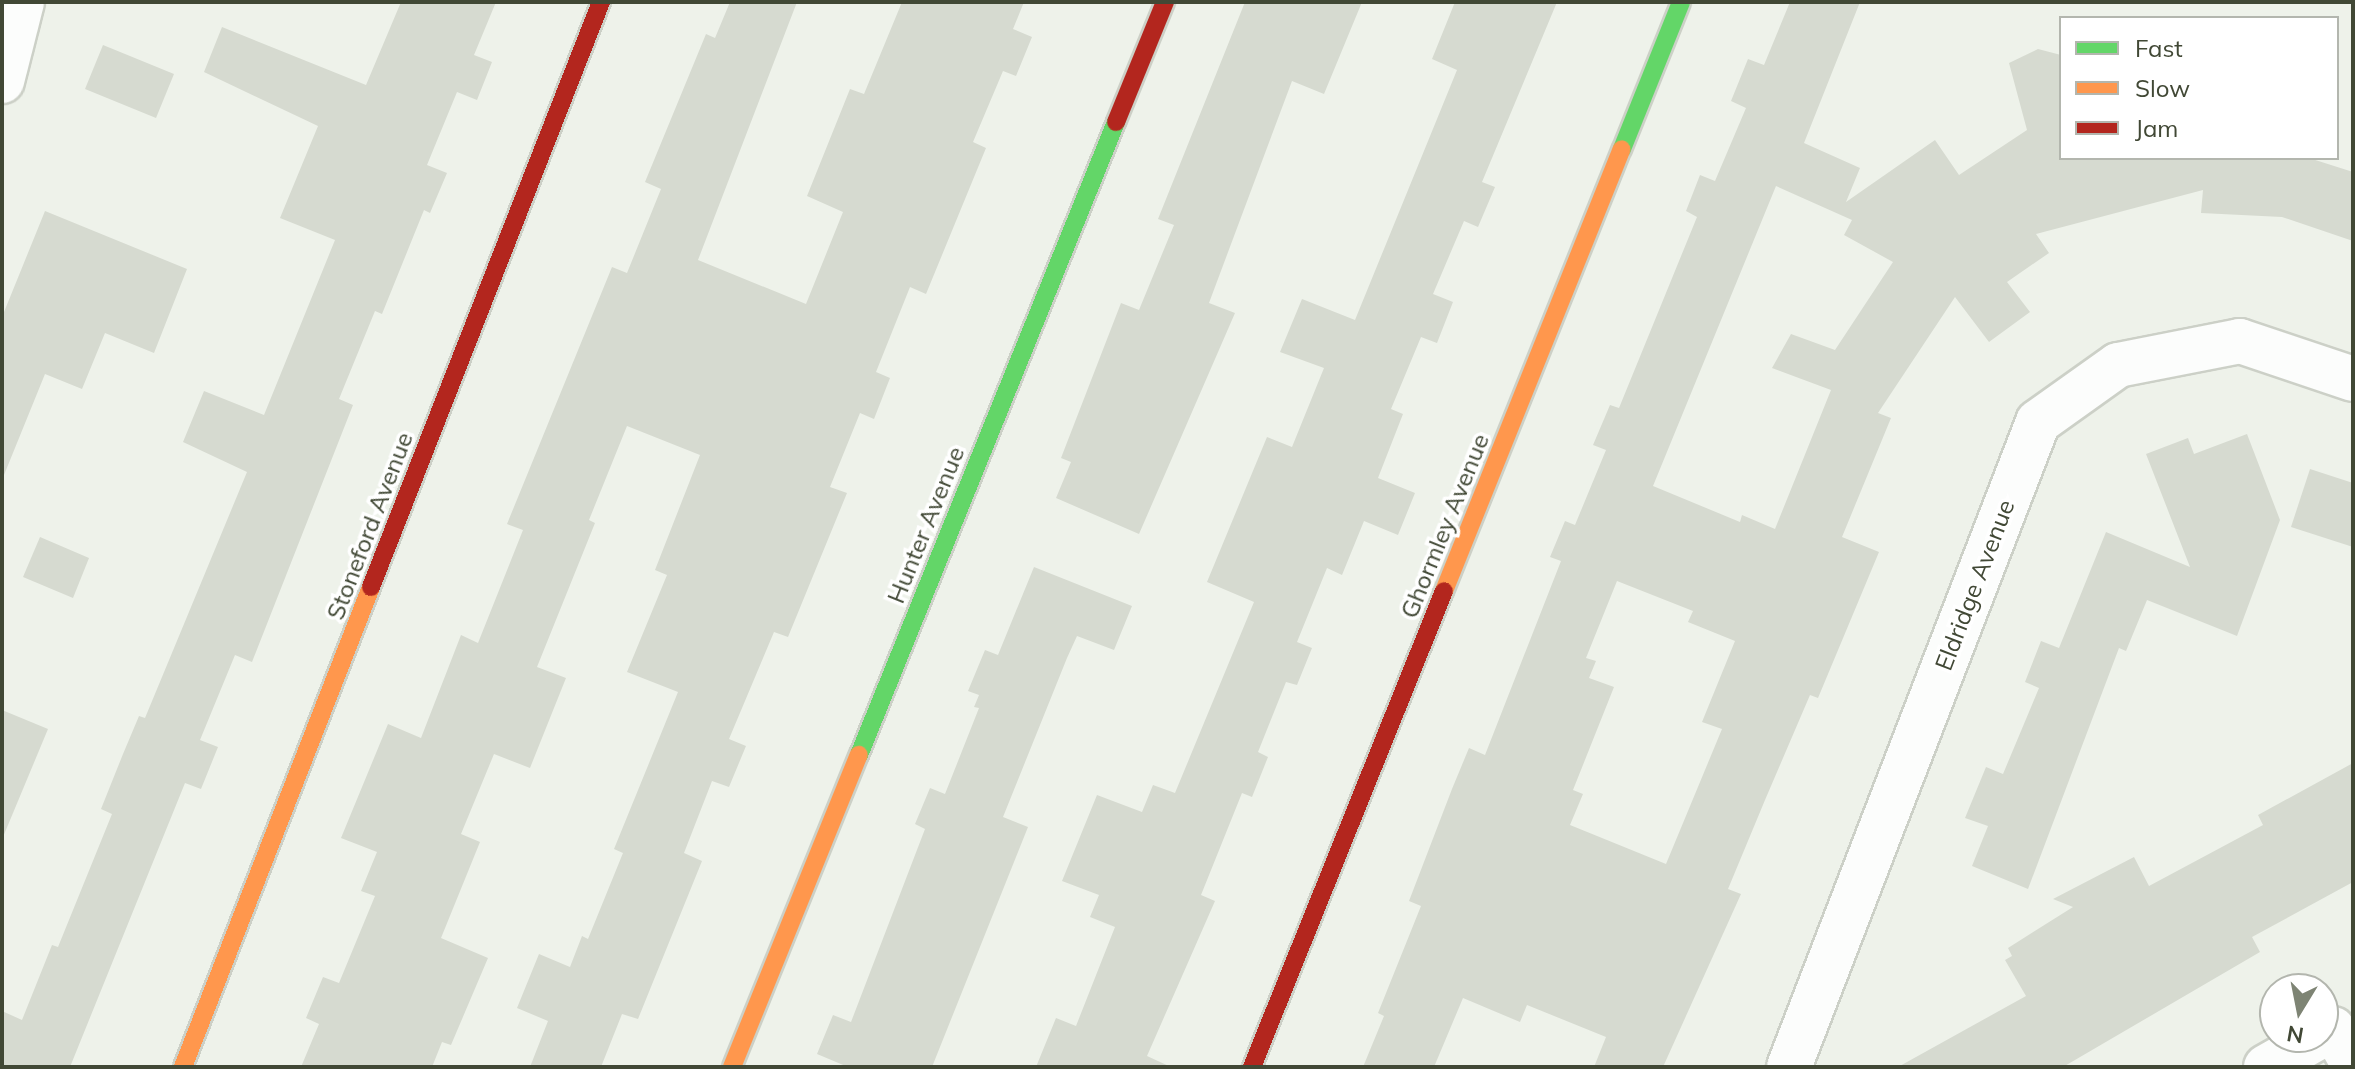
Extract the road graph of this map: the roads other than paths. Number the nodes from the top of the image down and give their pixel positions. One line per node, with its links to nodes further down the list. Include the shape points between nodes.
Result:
1 (22, 2): 5 (street)
2 (601, 2): 8 (street, Stoneford Avenue)
3 (1165, 2): 9 (street, Hunter Avenue)
4 (1681, 2): 10 (street, Ghormley Avenue)
5 (2, 81)
6 (2353, 379): 11 (street, Eldridge Avenue, via 2240,341 2118,365 2038,422)
7 (2298, 1053): 12 (street)
8 (183, 1067)
9 (732, 1067)
10 (1252, 1067)
11 (1789, 1067)
12 (2266, 1067)

